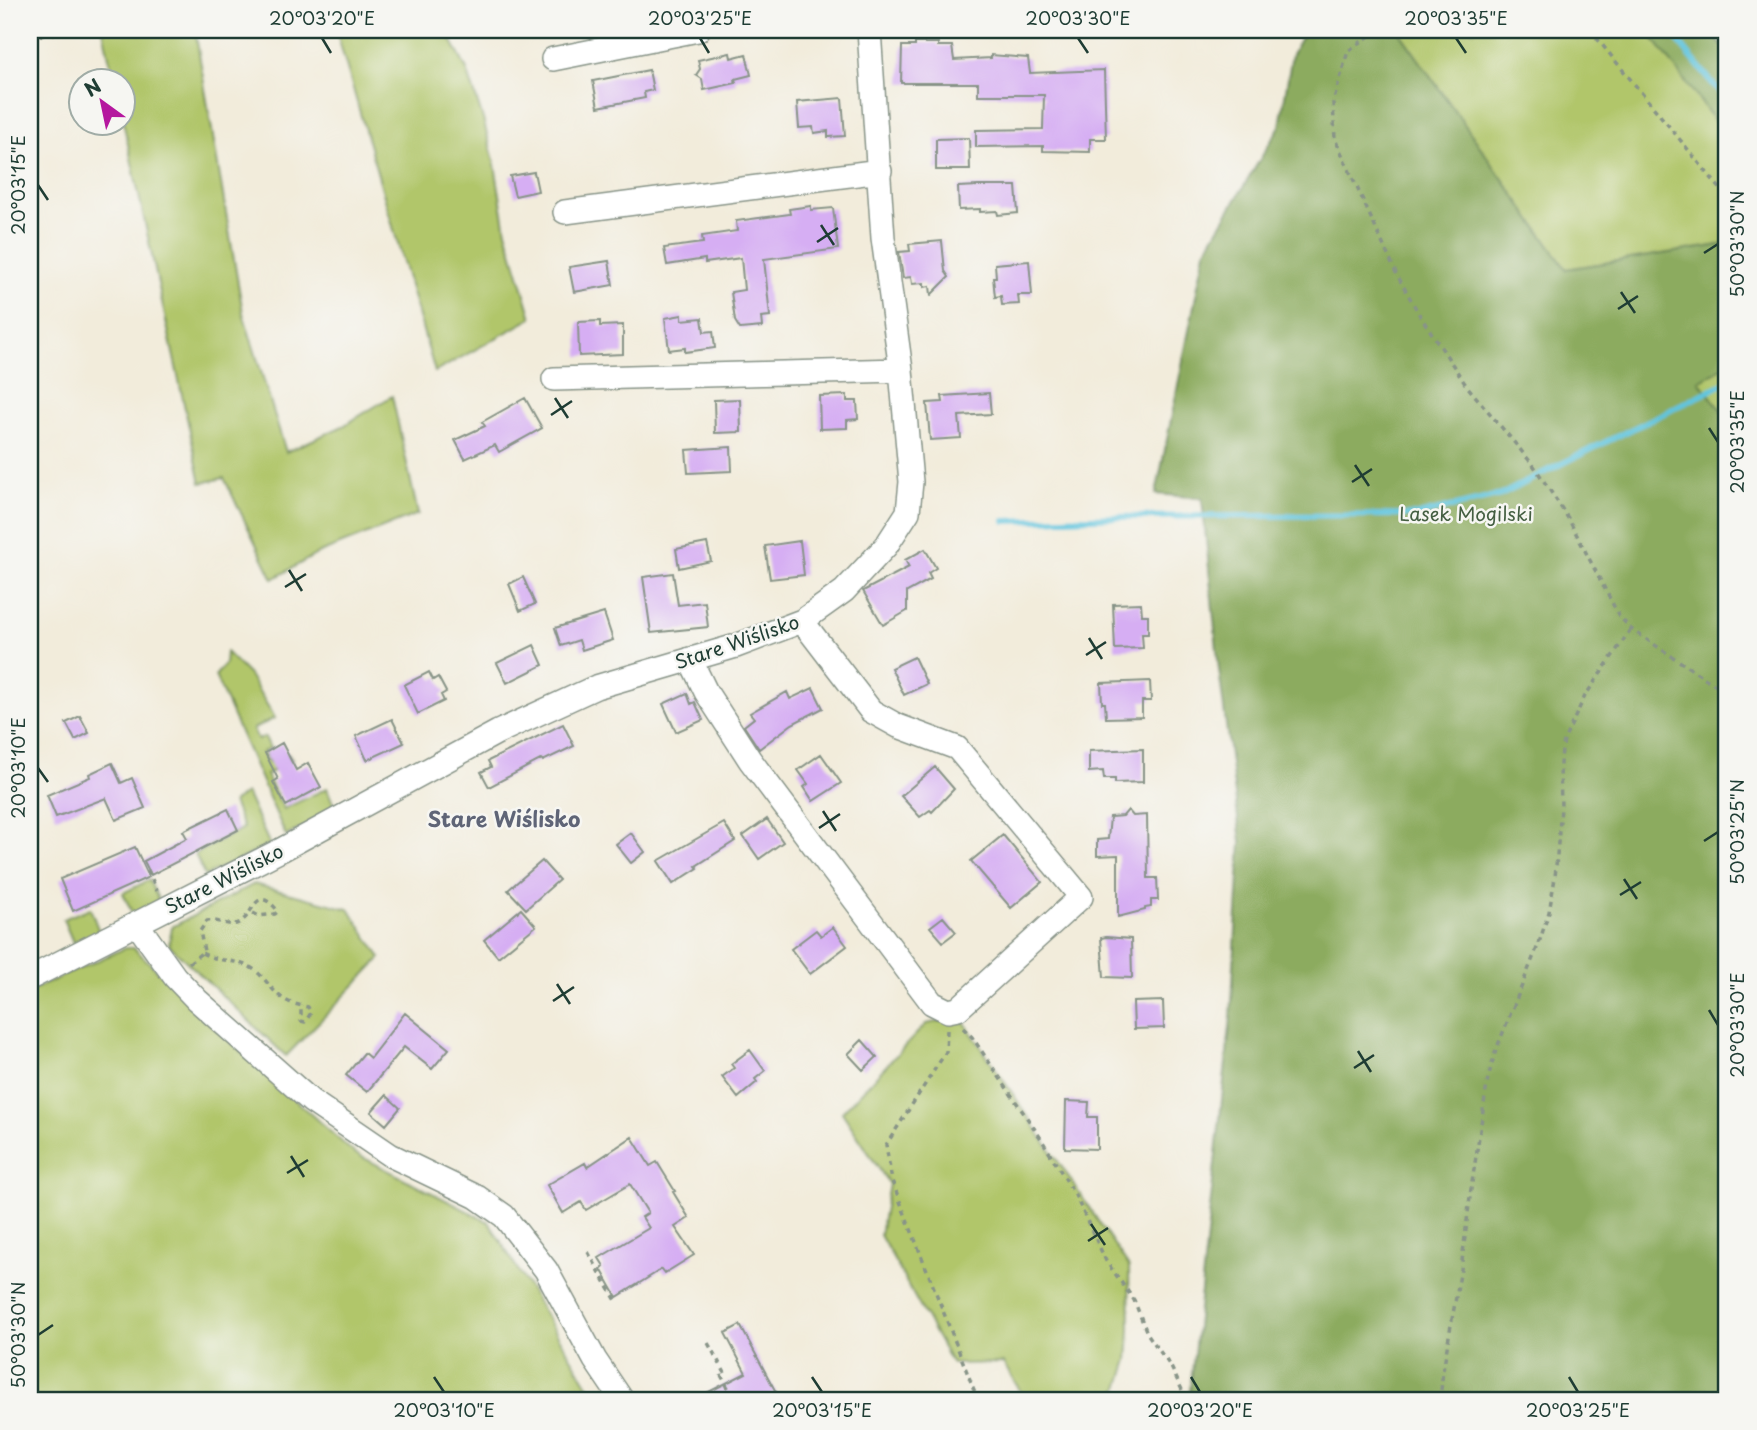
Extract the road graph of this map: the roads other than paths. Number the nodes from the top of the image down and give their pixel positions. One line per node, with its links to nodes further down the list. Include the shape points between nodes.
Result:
1 (698, 30): 3 (street)
2 (869, 30): 4 (street, Stare Wiślisko)
3 (553, 59)
4 (880, 171): 5 (street); 6 (street, Stare Wiślisko, via 883,238)
5 (565, 212)
6 (901, 370): 7 (street); 8 (street, Stare Wiślisko, via 911,482 908,512 886,546 844,591)
7 (554, 379)
8 (802, 621): 9 (street, Stare Wiślisko); 9 (street, via 871,711 957,748 1081,897 958,1009 945,1011 932,1003 750,760)
9 (690, 659): 10 (street, Stare Wiślisko, via 596,687 498,732)
10 (137, 924): 11 (street, Stare Wiślisko); 12 (street, via 197,1000 311,1101 390,1155 504,1216 546,1270)
11 (30, 978)
12 (622, 1400)

